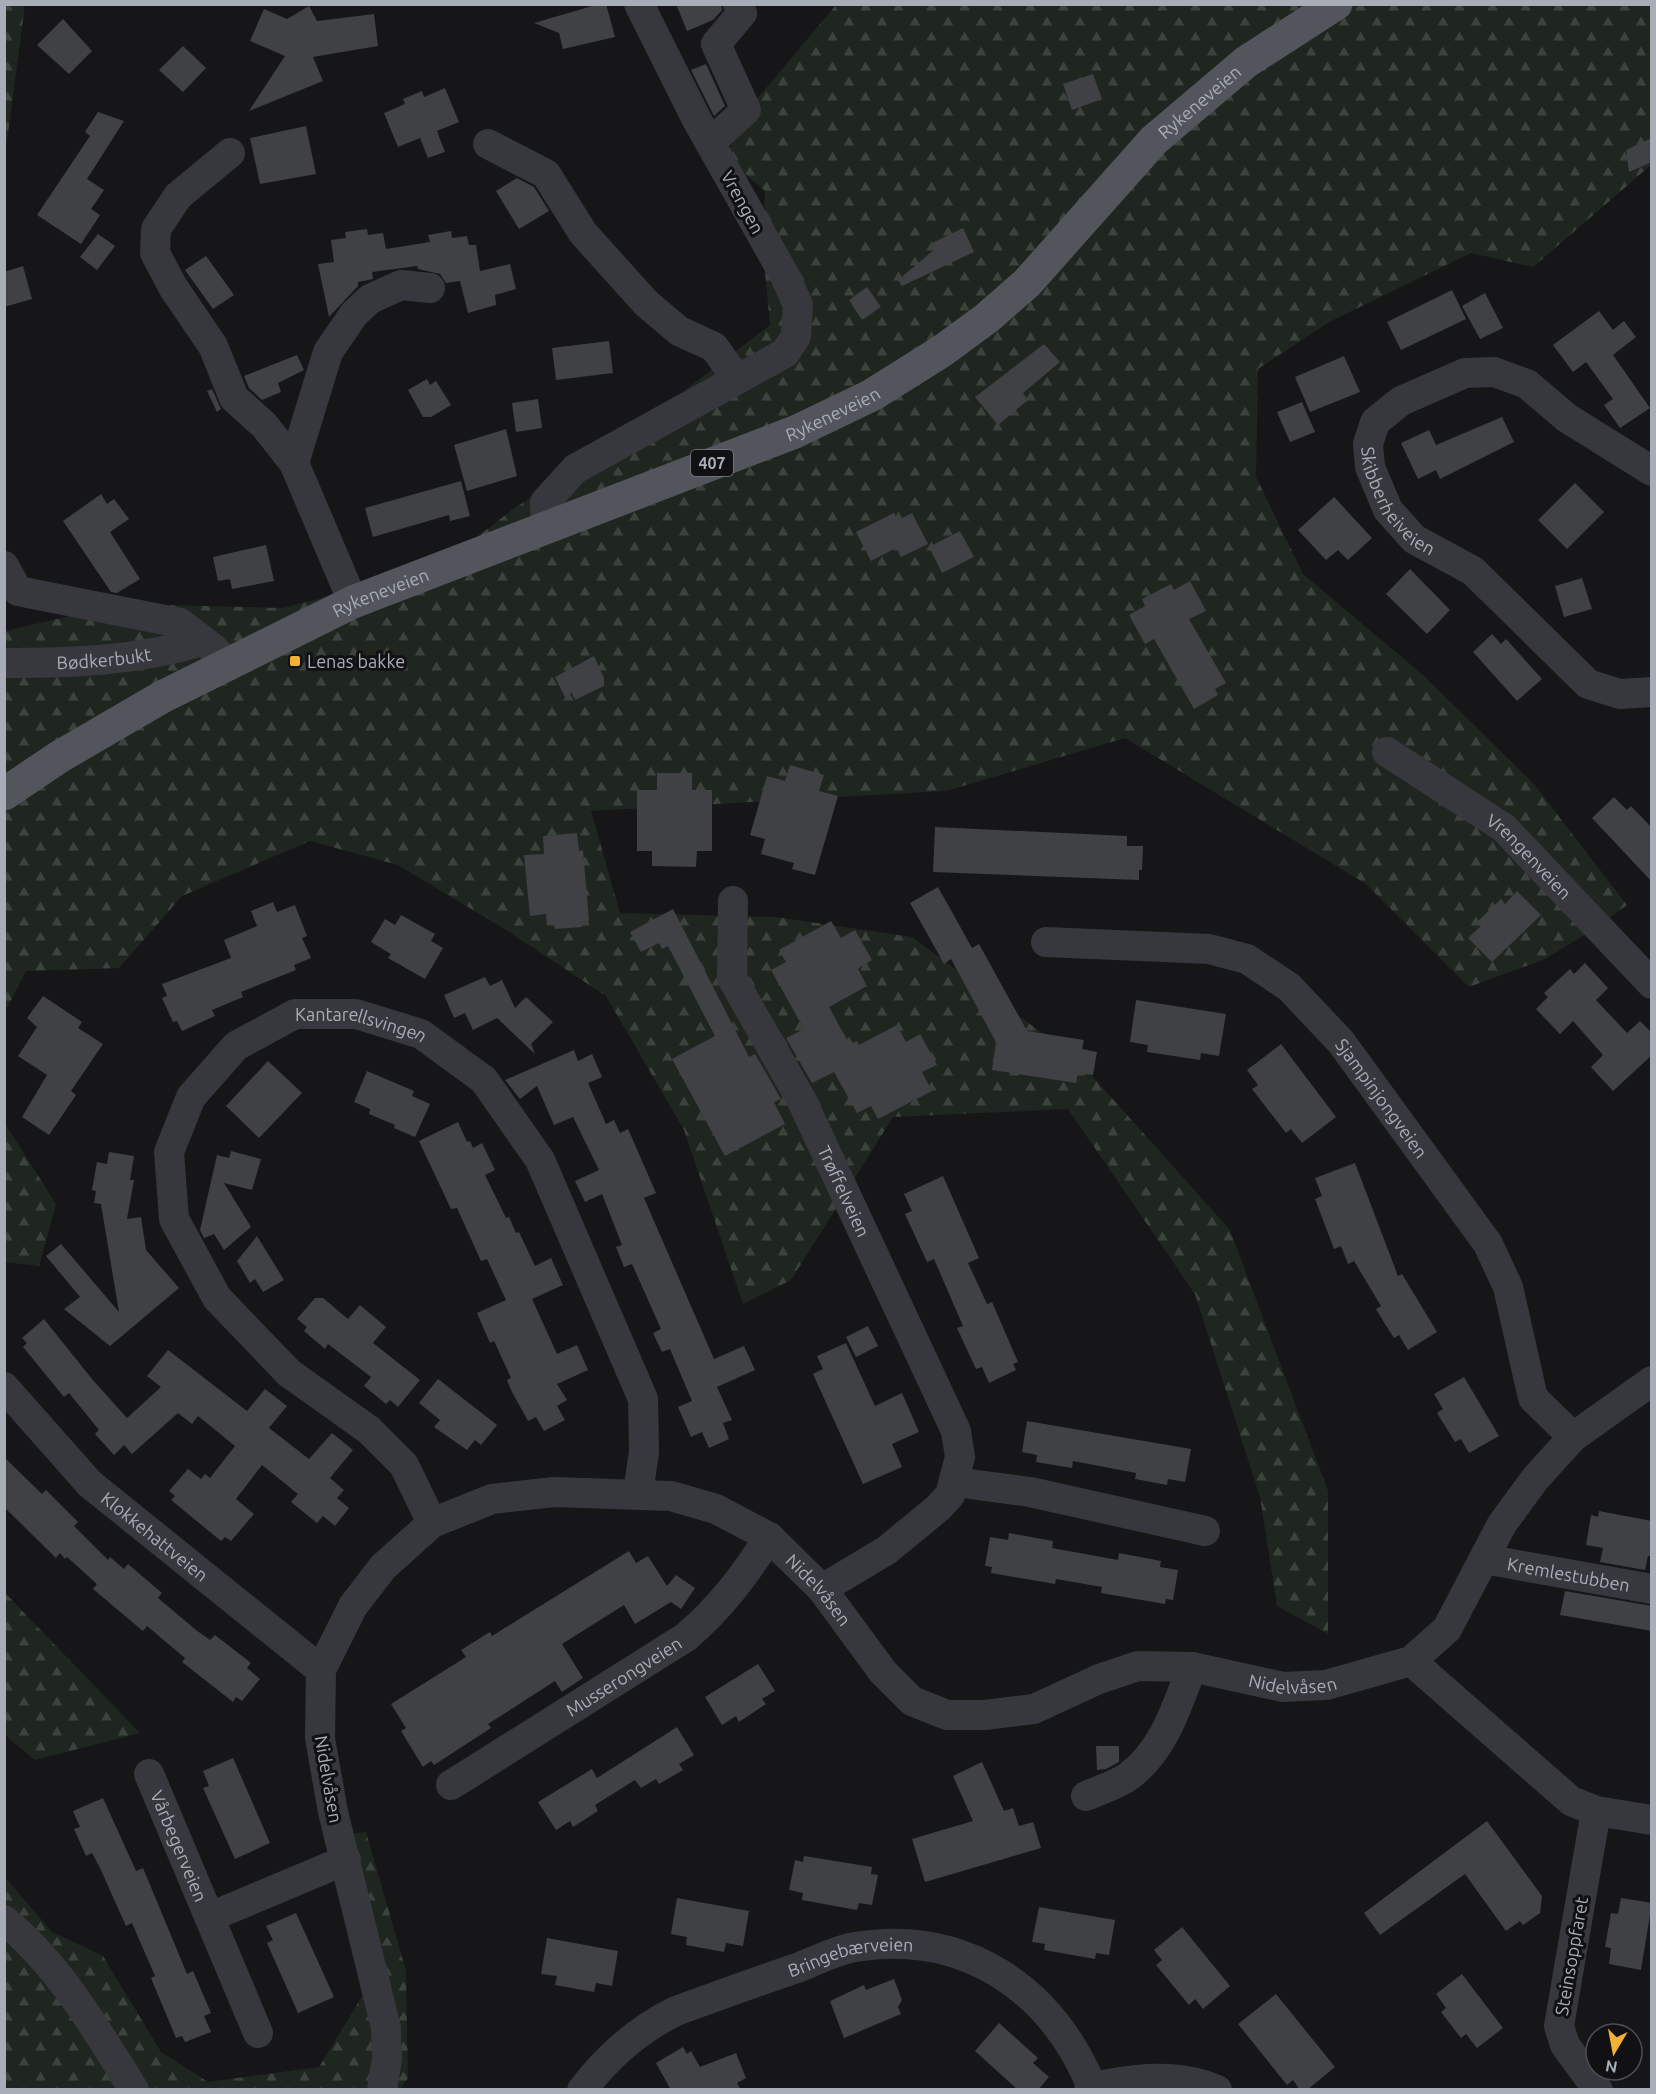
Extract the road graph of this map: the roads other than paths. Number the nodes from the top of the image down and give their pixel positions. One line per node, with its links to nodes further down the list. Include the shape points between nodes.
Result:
1 (639, 4): 4 (street, Vrengen)
2 (738, 4): 4 (street, via 742,13 716,44 747,110)
3 (1336, 4): 11 (main road, Rykeneveien / 407, via 1246,62 1154,140 1027,283 942,351 872,395 795,432)
4 (710, 143): 8 (street, Vrengen, via 798,305 796,336 785,353)
5 (488, 144): 8 (street, via 546,174 583,233 646,303 679,332 714,347)
6 (230, 153): 9 (street, via 178,196 156,229 155,253 213,346 234,398 264,425)
7 (430, 288): 9 (street, via 401,285 370,299 354,314 328,352)
8 (737, 379): 11 (street, Vrengen, via 575,469 545,502)
9 (294, 463): 13 (street)
10 (1652, 471): 17 (street, Skibberheiveien, via 1567,418 1527,384 1494,372 1465,374 1401,401 1375,422 1368,444 1370,467 1388,510 1414,539 1473,571 1588,684 1620,694)
11 (546, 526): 13 (main road, Rykeneveien / 407)
12 (4, 566): 14 (street, via 18,591 180,623)
13 (353, 602): 16 (main road, Rykeneveien / 407)
14 (202, 641): 15 (street, Bødkerbukt, via 172,651 84,663); 16 (street)
15 (4, 663)
16 (227, 664): 19 (main road, Rykeneveien / 407, via 70,751)
17 (1652, 692)
18 (1387, 752): 22 (street, Vrengenveien, via 1504,828)
19 (4, 794)
20 (733, 901): 26 (street, Trøffelveien, via 732,978 802,1101 956,1431 960,1457)
21 (1046, 942): 25 (street, Sjampinjongveien, via 1209,949 1247,959 1288,987 1341,1042 1488,1244 1508,1287 1533,1398)
22 (1652, 984)
23 (1652, 1381): 25 (street, Nidelvåsen)
24 (4, 1387): 36 (street, Klokkehattveien, via 90,1484)
25 (1573, 1437): 31 (street, Nidelvåsen, via 1528,1488 1502,1524)
26 (955, 1482): 29 (street, via 1030,1492); 32 (street, Trøffelveien, via 938,1508 895,1543)
27 (638, 1493): 28 (street, Nidelvåsen, via 554,1492 492,1499); 28 (street, Kantarellsvingen, via 644,1452 643,1399 540,1160 484,1080 420,1034 356,1014 295,1014 236,1046 191,1098 169,1152 174,1219 217,1298 289,1373 369,1430 404,1466); 30 (street, Nidelvåsen, via 671,1496 716,1509)
28 (432, 1523): 36 (street, Nidelvåsen, via 383,1567 353,1606)
29 (1205, 1531)
30 (769, 1537): 32 (street, Nidelvåsen); 38 (street, Musserongveien, via 716,1610 686,1636)
31 (1484, 1559): 33 (street, Kremlestubben); 34 (street, Nidelvåsen, via 1447,1629)
32 (822, 1589): 35 (street, Nidelvåsen, via 883,1672 912,1701 947,1715 1034,1710 1099,1679 1138,1666)
33 (1652, 1589)
34 (1411, 1661): 35 (street, Nidelvåsen, via 1326,1685 1283,1687); 40 (street, via 1571,1801)
35 (1192, 1667): 39 (street, via 1169,1726 1154,1750 1128,1776)
36 (321, 1670): 42 (street, Nidelvåsen, via 320,1738)
37 (149, 1774): 43 (street, Vårbegerveien)
38 (451, 1785)
39 (1086, 1796)
40 (1596, 1811): 41 (street); 51 (street, Steinsoppfaret, via 1558,2026 1565,2045)
41 (1652, 1820)
42 (346, 1860): 43 (street, Vårbegerveien); 48 (street, Nidelvåsen, via 386,2028)
43 (210, 1917): 45 (street, Vårbegerveien)
44 (4, 1920): 47 (street, via 26,1938 62,1979)
45 (258, 2033)
46 (1091, 2088): 49 (street, Bringebærveien, via 1080,2057 1054,2018 1002,1973 945,1948 899,1943 854,1947 676,2011 655,2021 604,2060); 50 (street, Bringebærveien, via 1127,2080 1168,2078)
47 (134, 2090)
48 (382, 2090)
49 (582, 2090)
50 (1217, 2090)
51 (1598, 2090)

